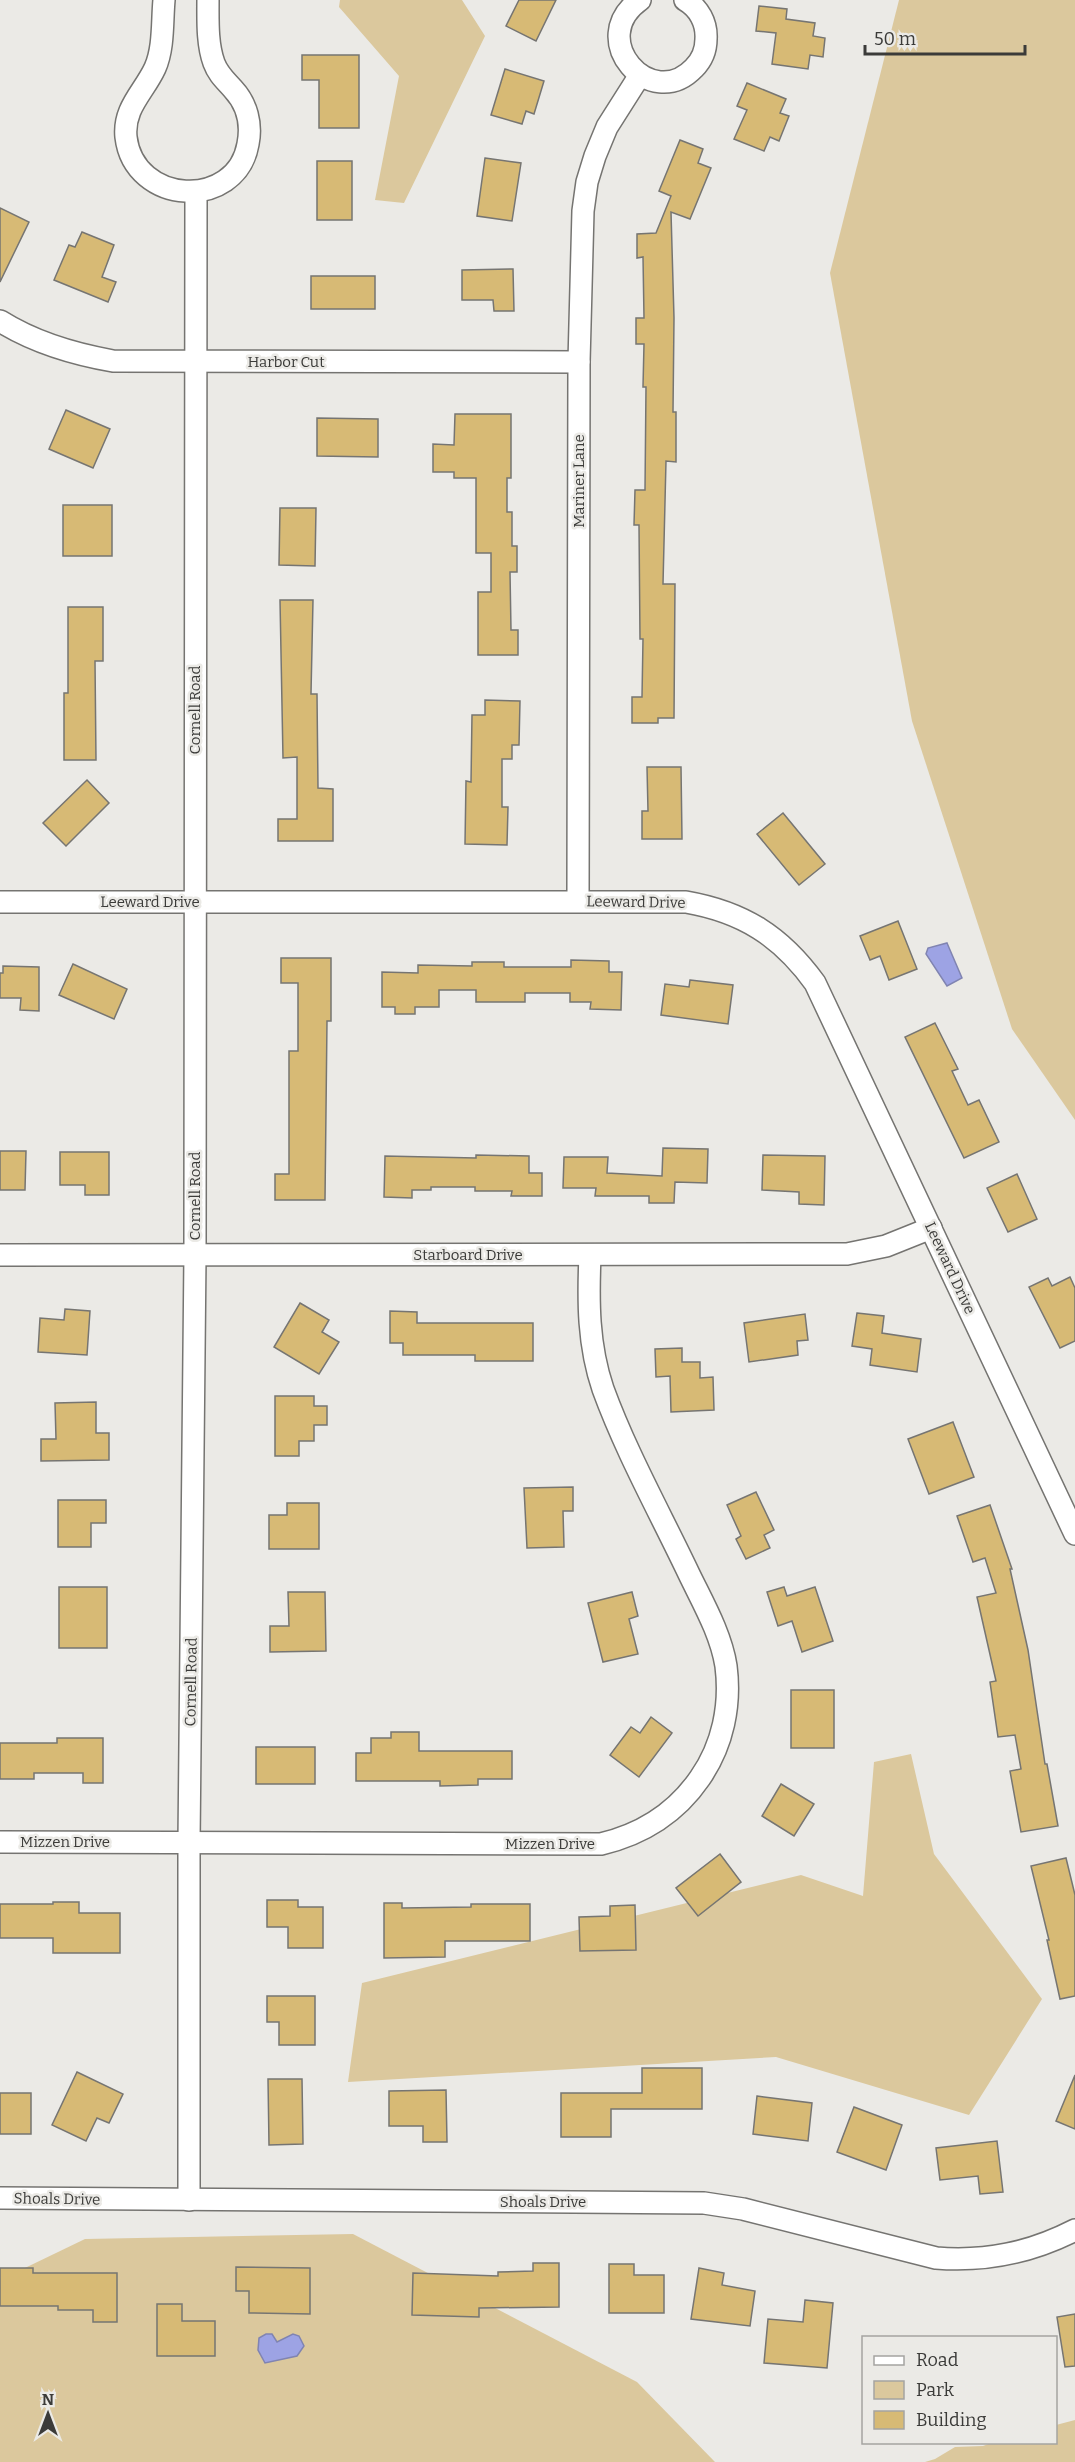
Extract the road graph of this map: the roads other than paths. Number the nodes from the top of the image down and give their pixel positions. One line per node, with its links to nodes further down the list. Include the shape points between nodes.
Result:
1 (164, 0): 6 (street, via 159,57 130,108 126,138 133,159 147,177 170,189)
2 (208, 0): 6 (street, via 214,64 242,101 250,126 243,158 233,172 212,187)
3 (640, 0): 5 (street, via 623,17 618,38 624,59)
4 (685, 0): 5 (street, via 698,11 706,31 699,62 682,77 672,80)
5 (640, 75): 8 (street, Mariner Lane, via 608,127 586,182)
6 (196, 192): 9 (street, Cornell Road)
7 (0, 321): 9 (street, Harbor Cut, via 35,340 89,357)
8 (579, 362): 9 (street, Harbor Cut); 10 (street, Mariner Lane)
9 (195, 363): 12 (street, Cornell Road)
10 (578, 901): 12 (street, Leeward Drive); 13 (street, Leeward Drive, via 705,905 758,927 789,951 815,983)
11 (0, 902): 12 (street, Leeward Drive)
12 (195, 902): 15 (street, Cornell Road)
13 (931, 1228): 16 (street, Starboard Drive, via 886,1246 847,1254); 17 (street, Leeward Drive)
14 (0, 1255): 15 (street, Starboard Drive)
15 (195, 1255): 16 (street, Starboard Drive); 19 (street, Cornell Road)
16 (590, 1255): 19 (street, Mizzen Drive, via 589,1322 602,1386 710,1618 726,1664 727,1696 721,1738 705,1771 667,1815 633,1834 602,1844)
17 (1075, 1534)
18 (0, 1842): 19 (street, Mizzen Drive)
19 (189, 1842): 21 (street, Cornell Road)
20 (0, 2198): 21 (street, Shoals Drive)
21 (189, 2200): 22 (street, Shoals Drive, via 704,2203 743,2209 936,2258 956,2259 1015,2254)
22 (1075, 2230)

